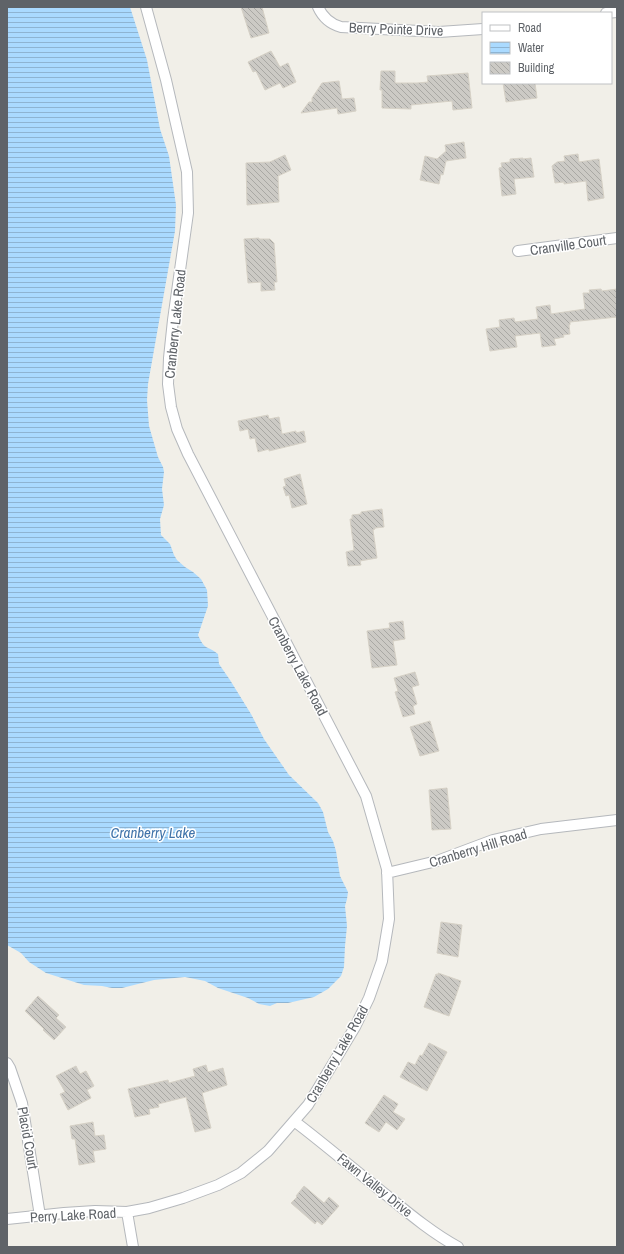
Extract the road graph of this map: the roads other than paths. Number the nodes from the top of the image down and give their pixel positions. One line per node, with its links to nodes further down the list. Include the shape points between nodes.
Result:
1 (146, 7): 7 (street, Cranberry Lake Road, via 187,172 188,213 169,358 168,384 177,429 191,461 366,796)
2 (318, 7): 3 (street, Berry Pointe Drive, via 330,23 341,27 439,32)
3 (482, 29)
4 (617, 238): 5 (street, Cranville Court)
5 (518, 251)
6 (617, 820): 7 (street, Cranberry Hill Road, via 541,829 493,840 437,861)
7 (387, 873): 9 (street, Cranberry Lake Road, via 389,920 382,961 369,998 334,1064 308,1105)
8 (7, 1063): 11 (street, Placid Court, via 22,1104)
9 (294, 1121): 10 (street, Cranberry Lake Road, via 268,1151 241,1173 218,1186 149,1208); 14 (street, Fawn Valley Drive, via 406,1211)
10 (127, 1212): 11 (street, Perry Lake Road, via 95,1211); 13 (street, Perry Lake Road)
11 (40, 1216): 12 (street, Perry Lake Road)
12 (7, 1219)
13 (133, 1247)
14 (458, 1247)

